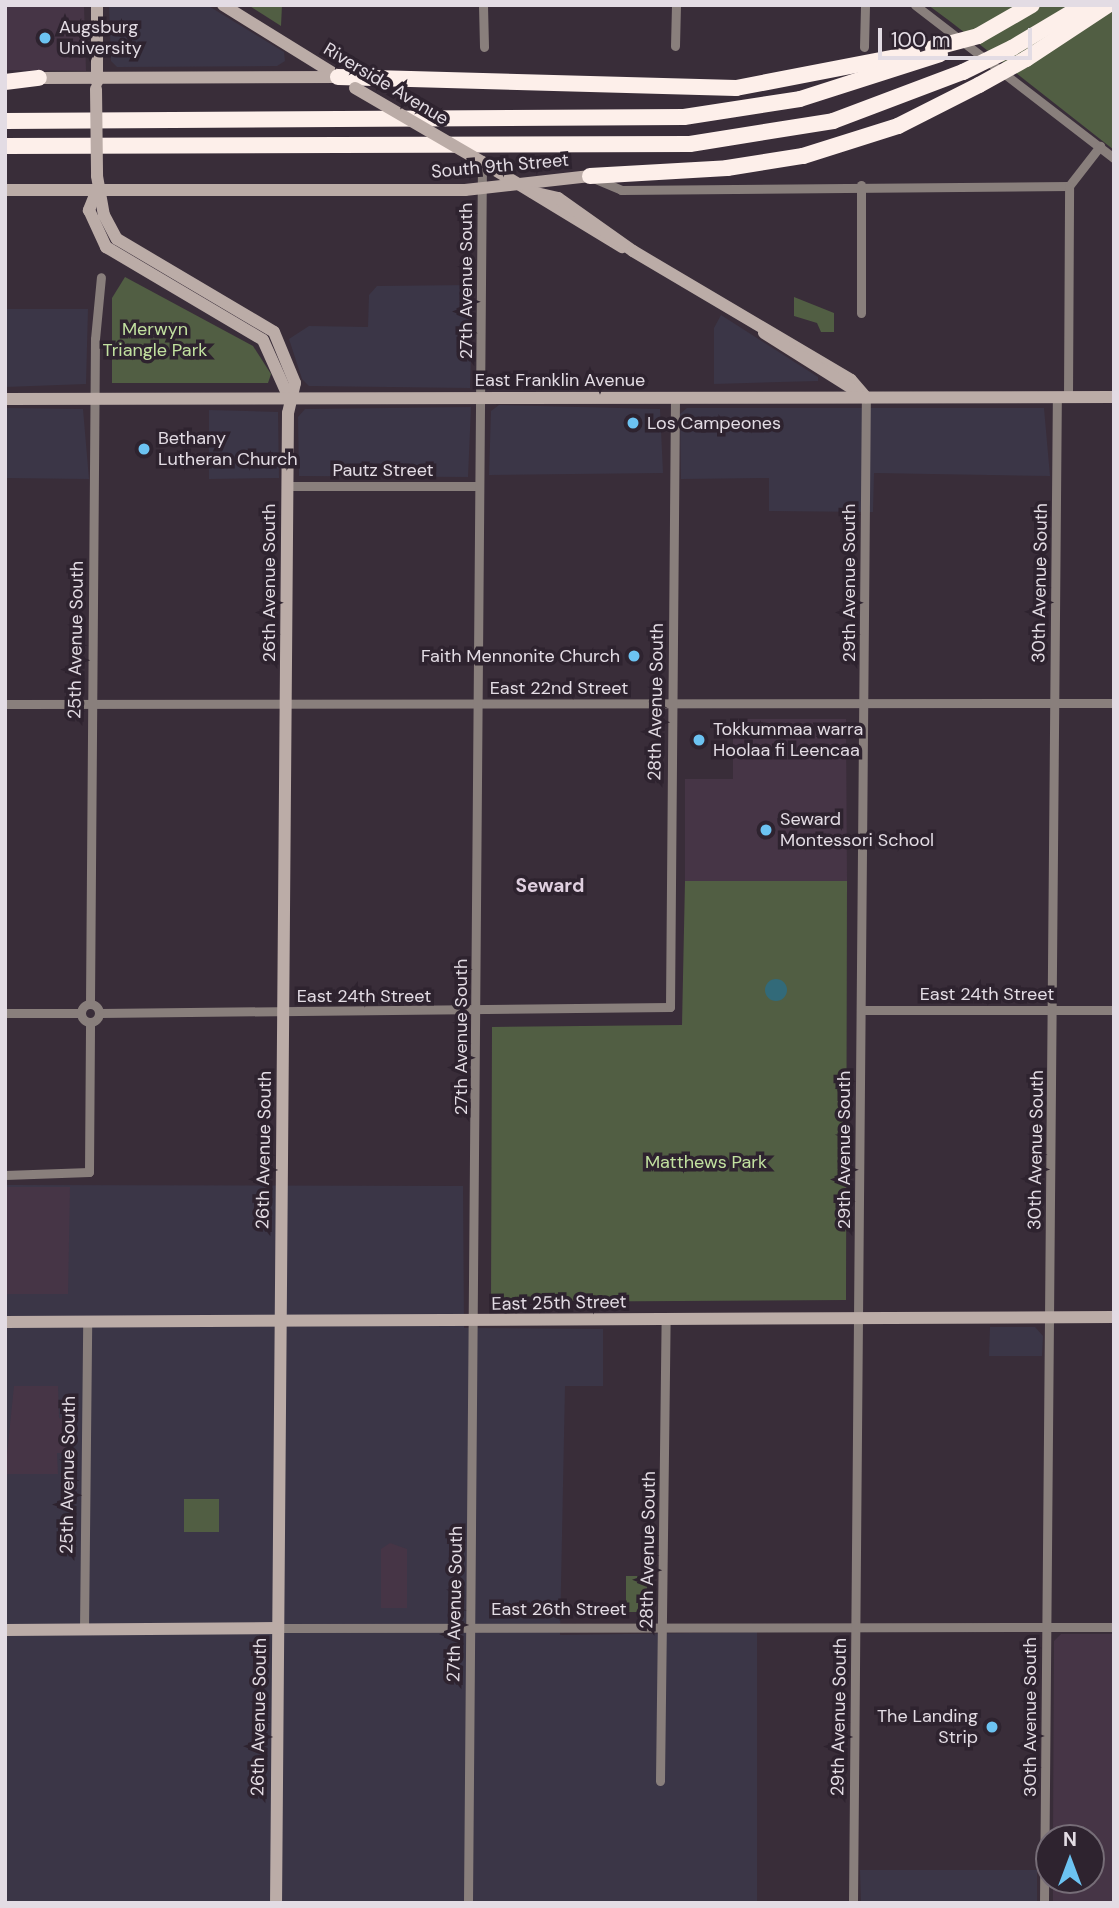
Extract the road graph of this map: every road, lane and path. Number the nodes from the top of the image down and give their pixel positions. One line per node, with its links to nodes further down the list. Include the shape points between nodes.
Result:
1 (97, 5): 17 (street)
2 (223, 5): 14 (street, Riverside Avenue)
3 (483, 5): 11 (street)
4 (676, 5): 10 (street)
5 (865, 5): 12 (street)
6 (915, 5): 20 (street)
7 (1032, 5): 13 (highway, bridge, via 984,33)
8 (1084, 5): 19 (highway, bridge, via 963,72 833,121 690,144)
9 (1108, 5): 23 (highway, bridge, via 979,85 898,125 818,152 727,168)
10 (675, 46)
11 (484, 47)
12 (864, 47)
13 (936, 51): 14 (highway, via 736,88); 18 (highway, via 800,99 684,117)
14 (338, 77): 17 (street); 22 (street, Riverside Avenue, bridge)
15 (39, 78): 16 (highway); 17 (street)
16 (5, 80)
17 (97, 83): 29 (street, bridge)
18 (5, 121)
19 (5, 146)
20 (1100, 146): 21 (street); 26 (street)
21 (1114, 158)
22 (482, 167): 24 (street, Riverside Avenue); 27 (street, 27th Avenue South)
23 (590, 176): 24 (street, South 9th Street); 25 (street, South 9th Street, via 621,190)
24 (519, 184): 27 (street, South 9th Street); 34 (street, Riverside Avenue, via 558,198 633,251 762,330 777,346)
25 (861, 185): 26 (street, South 9th Street); 31 (street)
26 (1069, 186): 35 (street, 30th Avenue South)
27 (481, 188): 29 (street, South 9th Street); 32 (street, 27th Avenue South)
28 (5, 190): 29 (street, South 9th Street)
29 (97, 190): 37 (street, 26th Avenue South, via 89,210 106,247 263,340)
30 (101, 277): 39 (street, 25th Avenue South)
31 (861, 313)
32 (481, 397): 33 (street, East Franklin Avenue); 37 (street, East Franklin Avenue); 41 (street, 27th Avenue South)
33 (675, 397): 34 (street, East Franklin Avenue); 49 (street, 28th Avenue South)
34 (866, 397): 35 (street, East Franklin Avenue); 42 (street, 29th Avenue South)
35 (1062, 397): 36 (street, East Franklin Avenue); 43 (street, 30th Avenue South)
36 (1114, 397)
37 (289, 398): 39 (street, East Franklin Avenue); 40 (street, 26th Avenue South)
38 (5, 399): 39 (street, East Franklin Avenue)
39 (94, 399): 46 (street, 25th Avenue South)
40 (287, 486): 41 (street, Pautz Street); 47 (street, 26th Avenue South)
41 (479, 486): 48 (street, 27th Avenue South)
42 (865, 703): 43 (street, East 22nd Street); 49 (street, East 22nd Street); 52 (street, 29th Avenue South)
43 (1054, 703): 44 (street, East 22nd Street); 53 (street, 30th Avenue South)
44 (1114, 703)
45 (5, 704): 46 (street, East 22nd Street)
46 (93, 704): 47 (street, East 22nd Street); 50 (street, 25th Avenue South)
47 (285, 704): 48 (street, East 22nd Street); 59 (street, 26th Avenue South)
48 (479, 704): 49 (street, East 22nd Street); 55 (street, 27th Avenue South)
49 (672, 704): 51 (street, 28th Avenue South)
50 (90, 1003): 57 (street); 58 (street)
51 (670, 1007): 55 (street, East 24th Street)
52 (861, 1010): 53 (street, East 24th Street); 64 (street, 29th Avenue South)
53 (1054, 1010): 54 (street, East 24th Street); 62 (street, 30th Avenue South)
54 (1114, 1010)
55 (476, 1012): 59 (street, East 24th Street); 68 (street, 27th Avenue South)
56 (5, 1013): 57 (street)
57 (80, 1013): 60 (street)
58 (100, 1013): 59 (street, East 24th Street); 60 (street)
59 (282, 1013): 65 (street, 26th Avenue South)
60 (90, 1022): 61 (street, via 89,1172)
61 (5, 1175)
62 (1049, 1317): 63 (street, East 25th Street); 64 (street, East 25th Street); 73 (street, 30th Avenue South)
63 (1114, 1317)
64 (858, 1319): 66 (street, East 25th Street); 72 (street, 29th Avenue South)
65 (279, 1320): 67 (street, East 25th Street); 68 (street, East 25th Street); 75 (street, 26th Avenue South)
66 (666, 1320): 68 (street, East 25th Street); 71 (street, 28th Avenue South)
67 (87, 1321): 69 (street, East 25th Street); 77 (street, 25th Avenue South)
68 (474, 1321): 70 (street, 27th Avenue South)
69 (5, 1322)
70 (470, 1627): 71 (street, East 26th Street); 75 (street, East 26th Street); 80 (street, 27th Avenue South)
71 (663, 1627): 72 (street, East 26th Street); 78 (street, 28th Avenue South)
72 (856, 1627): 73 (street, East 26th Street); 81 (street, 29th Avenue South)
73 (1046, 1627): 74 (street, East 26th Street); 82 (street, 30th Avenue South)
74 (1114, 1627)
75 (277, 1628): 77 (street, East 26th Street); 79 (street, 26th Avenue South)
76 (5, 1630): 77 (street, East 26th Street)
77 (85, 1630)
78 (660, 1781)
79 (276, 1903)
80 (468, 1903)
81 (853, 1903)
82 (1044, 1903)

